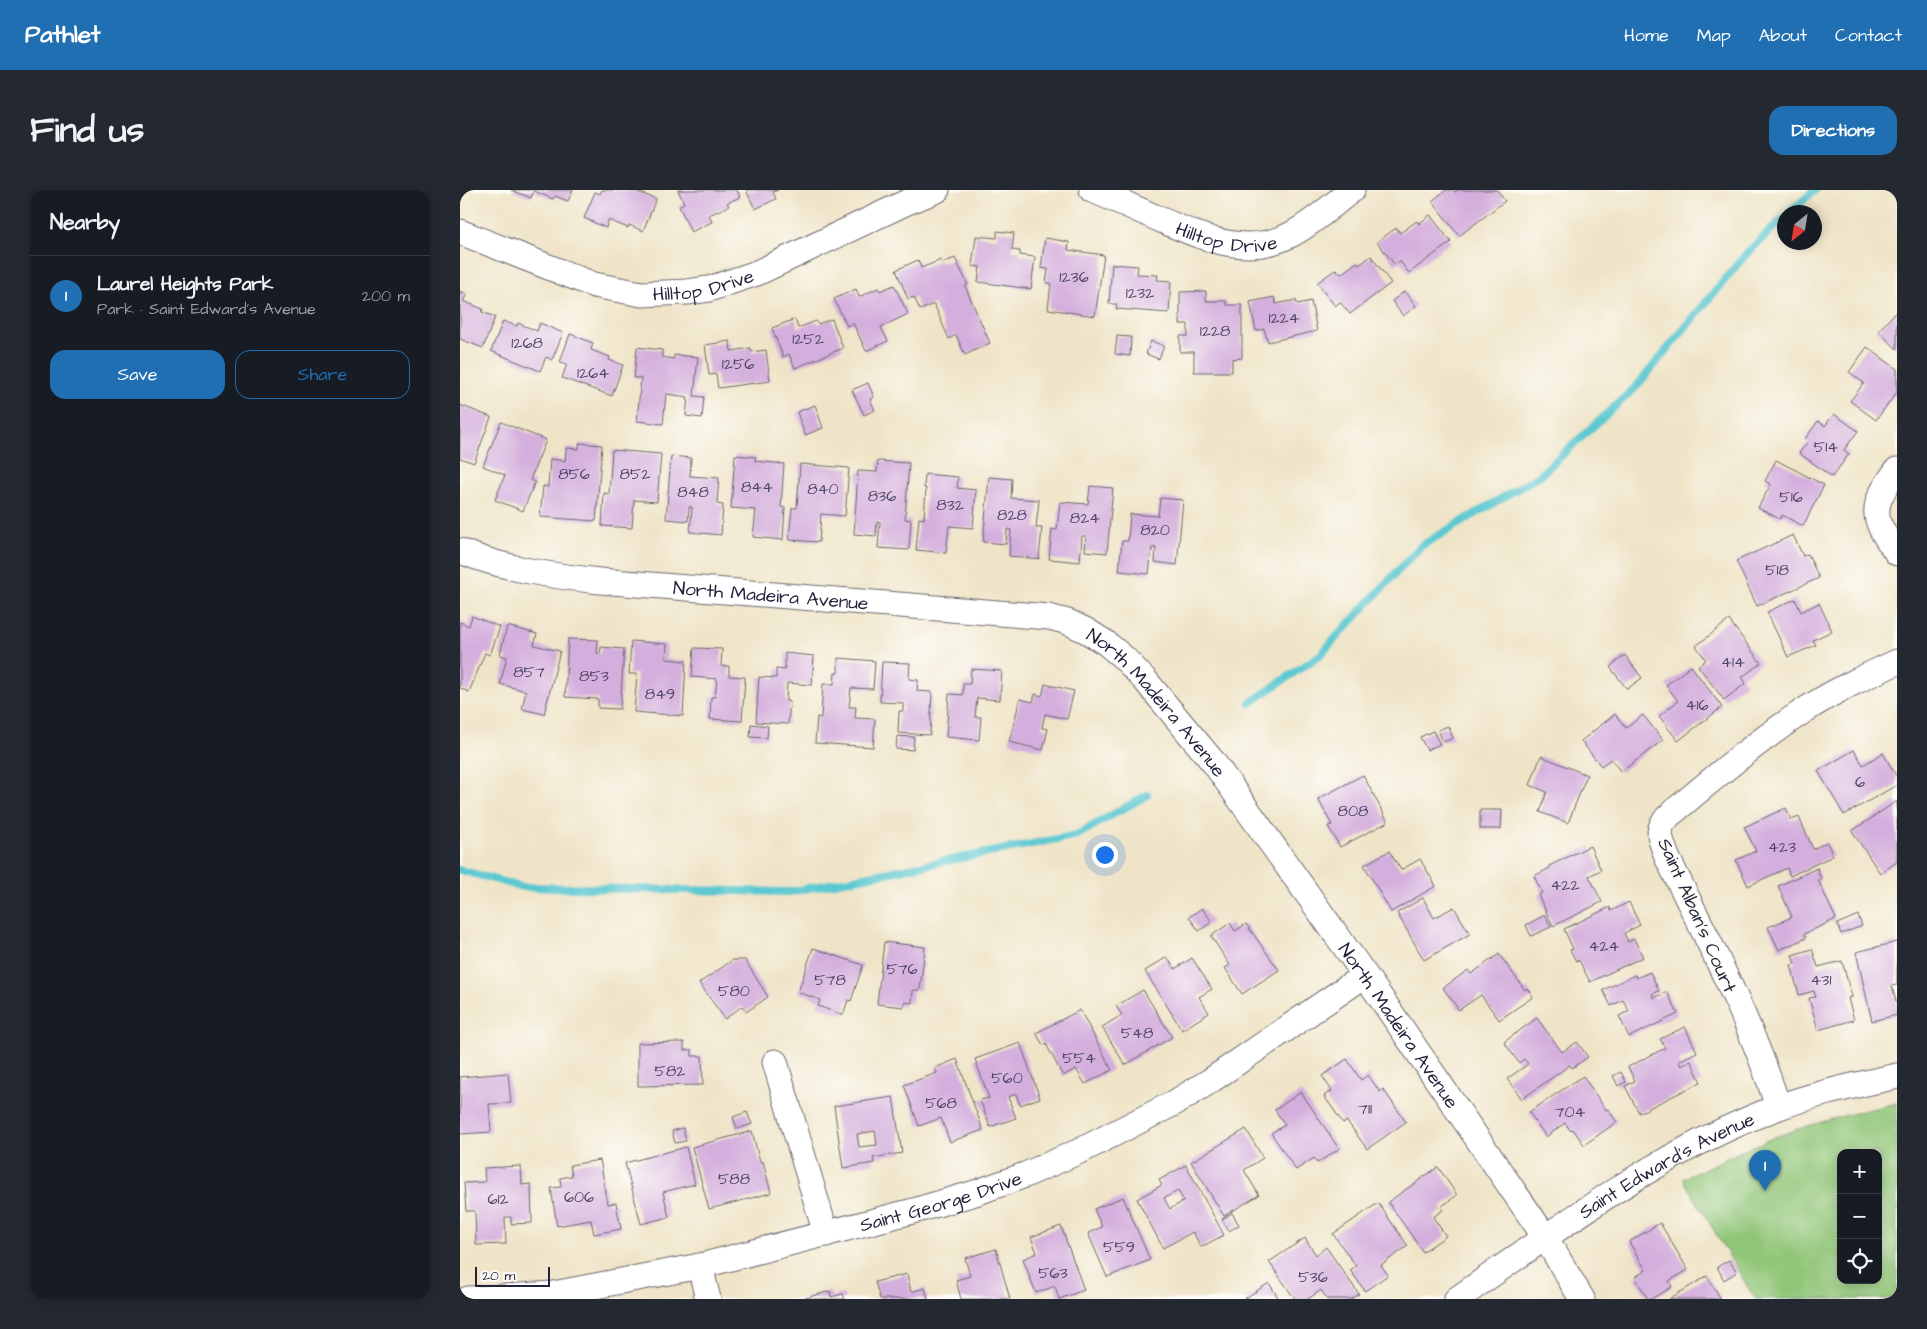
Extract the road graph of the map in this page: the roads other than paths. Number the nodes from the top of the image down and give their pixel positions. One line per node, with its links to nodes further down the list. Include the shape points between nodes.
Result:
1 (937, 190): 4 (street, Hilltop Drive, via 757,273 709,289 687,292 642,294 594,285)
2 (1092, 190): 3 (street, Hilltop Drive, via 1203,237 1248,246 1263,245 1291,235)
3 (1352, 190)
4 (460, 232)
5 (1897, 470): 7 (street, via 1884,488 1876,509 1878,526)
6 (460, 550): 9 (street, North Madeira Avenue, via 503,565 600,582 1026,614 1068,622 1106,643 1124,658 1193,737)
7 (1897, 552)
8 (1897, 662): 12 (street, Saint Alban's Court, via 1836,691 1780,726 1663,820 1660,827 1667,857 1751,1032)
9 (1365, 975): 13 (street, Saint George Drive, via 1210,1081 1144,1120 1082,1150 975,1193); 14 (street, North Madeira Avenue)
10 (775, 1062): 13 (street)
11 (1897, 1076): 12 (street, Saint Edward's Avenue)
12 (1778, 1107): 14 (street, Saint Edward's Avenue, via 1652,1168)
13 (826, 1234): 15 (street, Saint George Drive)
14 (1545, 1237): 18 (street, Saint Edward's Avenue); 19 (street, North Madeira Avenue)
15 (700, 1266): 16 (street, Saint George Drive, via 553,1294); 17 (street)
16 (468, 1299)
17 (708, 1299)
18 (1457, 1299)
19 (1582, 1299)

